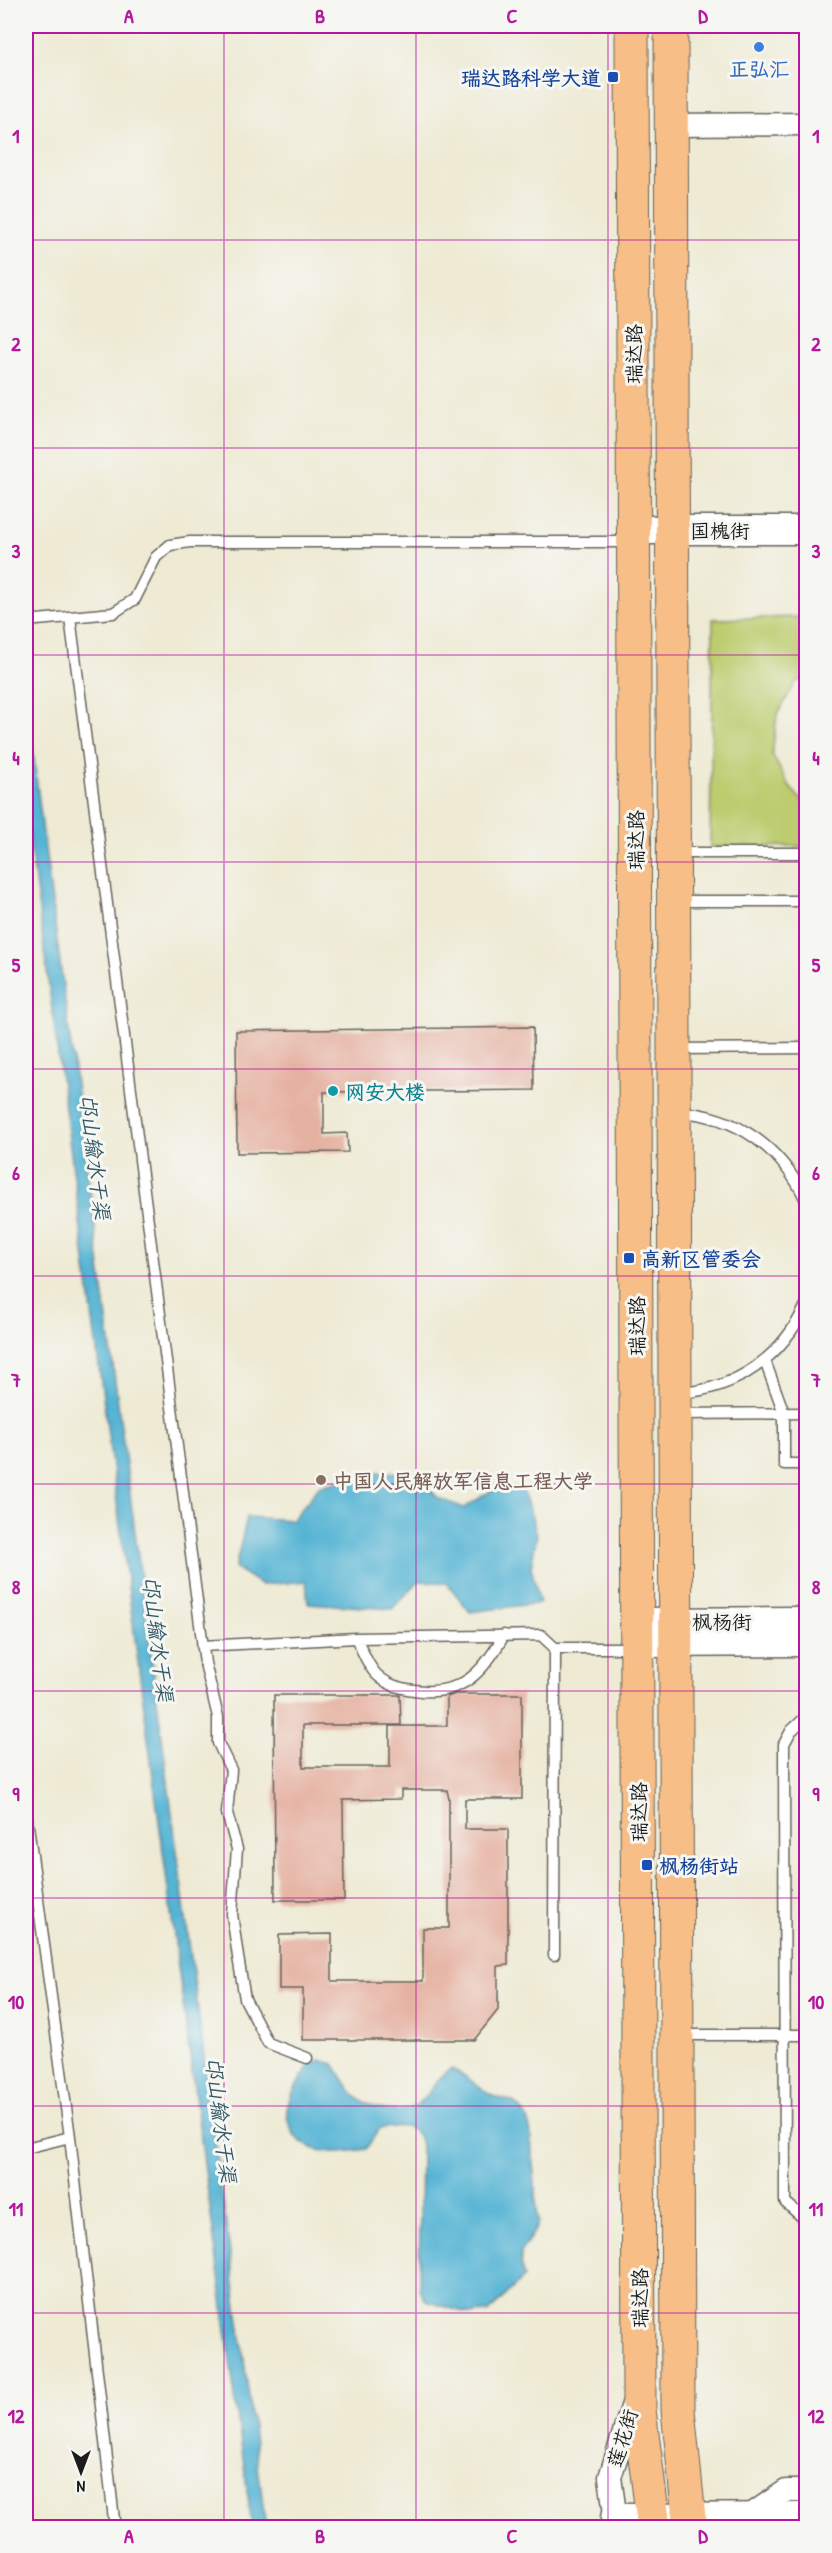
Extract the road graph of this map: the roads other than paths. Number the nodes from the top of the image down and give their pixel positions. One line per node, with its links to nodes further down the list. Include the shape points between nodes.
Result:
1 (632, 26): 7 (main road, 瑞达路)
2 (671, 26): 4 (main road, 瑞达路)
3 (807, 124): 4 (street)
4 (672, 125): 5 (main road, 瑞达路)
5 (673, 530): 6 (street, 国槐街); 7 (street, 国槐街); 10 (main road, 瑞达路)
6 (807, 530)
7 (634, 536): 8 (lane, via 190,542 170,545 156,557 135,599 113,613); 27 (main road, 瑞达路)
8 (70, 617): 9 (lane); 30 (lane)
9 (26, 621)
10 (674, 853): 11 (lane); 13 (main road, 瑞达路)
11 (807, 853)
12 (807, 901): 13 (lane)
13 (674, 902): 15 (main road, 瑞达路)
14 (807, 1048): 15 (lane)
15 (675, 1049): 16 (main road, 瑞达路)
16 (674, 1112): 17 (lane, via 716,1118 755,1136 786,1165); 20 (main road, 瑞达路)
17 (807, 1200)
18 (807, 1305): 19 (lane, via 790,1335)
19 (765, 1361): 20 (lane, via 717,1387); 21 (lane)
20 (675, 1400): 21 (lane); 25 (main road, 瑞达路)
21 (784, 1413): 22 (lane); 23 (lane, via 784,1464)
22 (807, 1413)
23 (807, 1464)
24 (807, 1621): 25 (street, 枫杨街)
25 (676, 1632): 27 (street, 枫杨街); 29 (street, 枫杨街); 35 (main road, 瑞达路)
26 (504, 1635): 28 (lane); 28 (lane, via 478,1673 462,1685 443,1691 386,1683 374,1672); 31 (lane, via 541,1635)
27 (637, 1637): 31 (lane); 42 (main road, 瑞达路)
28 (356, 1638): 30 (lane)
29 (807, 1642)
30 (202, 1646): 38 (lane, via 218,1717 218,1743 231,1770 227,1813 237,1849 232,1914 245,1999 268,2043)
31 (555, 1648): 34 (lane)
32 (807, 1717): 36 (lane, via 791,1731 784,1744)
33 (26, 1811): 39 (lane)
34 (554, 1955)
35 (677, 2035): 36 (lane); 46 (main road, 瑞达路, via 678,2410)
36 (785, 2035): 37 (lane); 41 (lane, via 785,2202)
37 (807, 2035)
38 (307, 2058)
39 (70, 2137): 40 (lane); 49 (lane)
40 (26, 2148)
41 (807, 2218)
42 (639, 2385): 47 (street, 莲花街, via 610,2477); 48 (main road, 瑞达路)
43 (807, 2491): 44 (street, via 786,2491)
44 (748, 2517): 45 (street); 46 (street)
45 (807, 2517)
46 (689, 2519): 48 (street)
47 (616, 2523): 48 (street)
48 (653, 2523)
49 (115, 2528)

